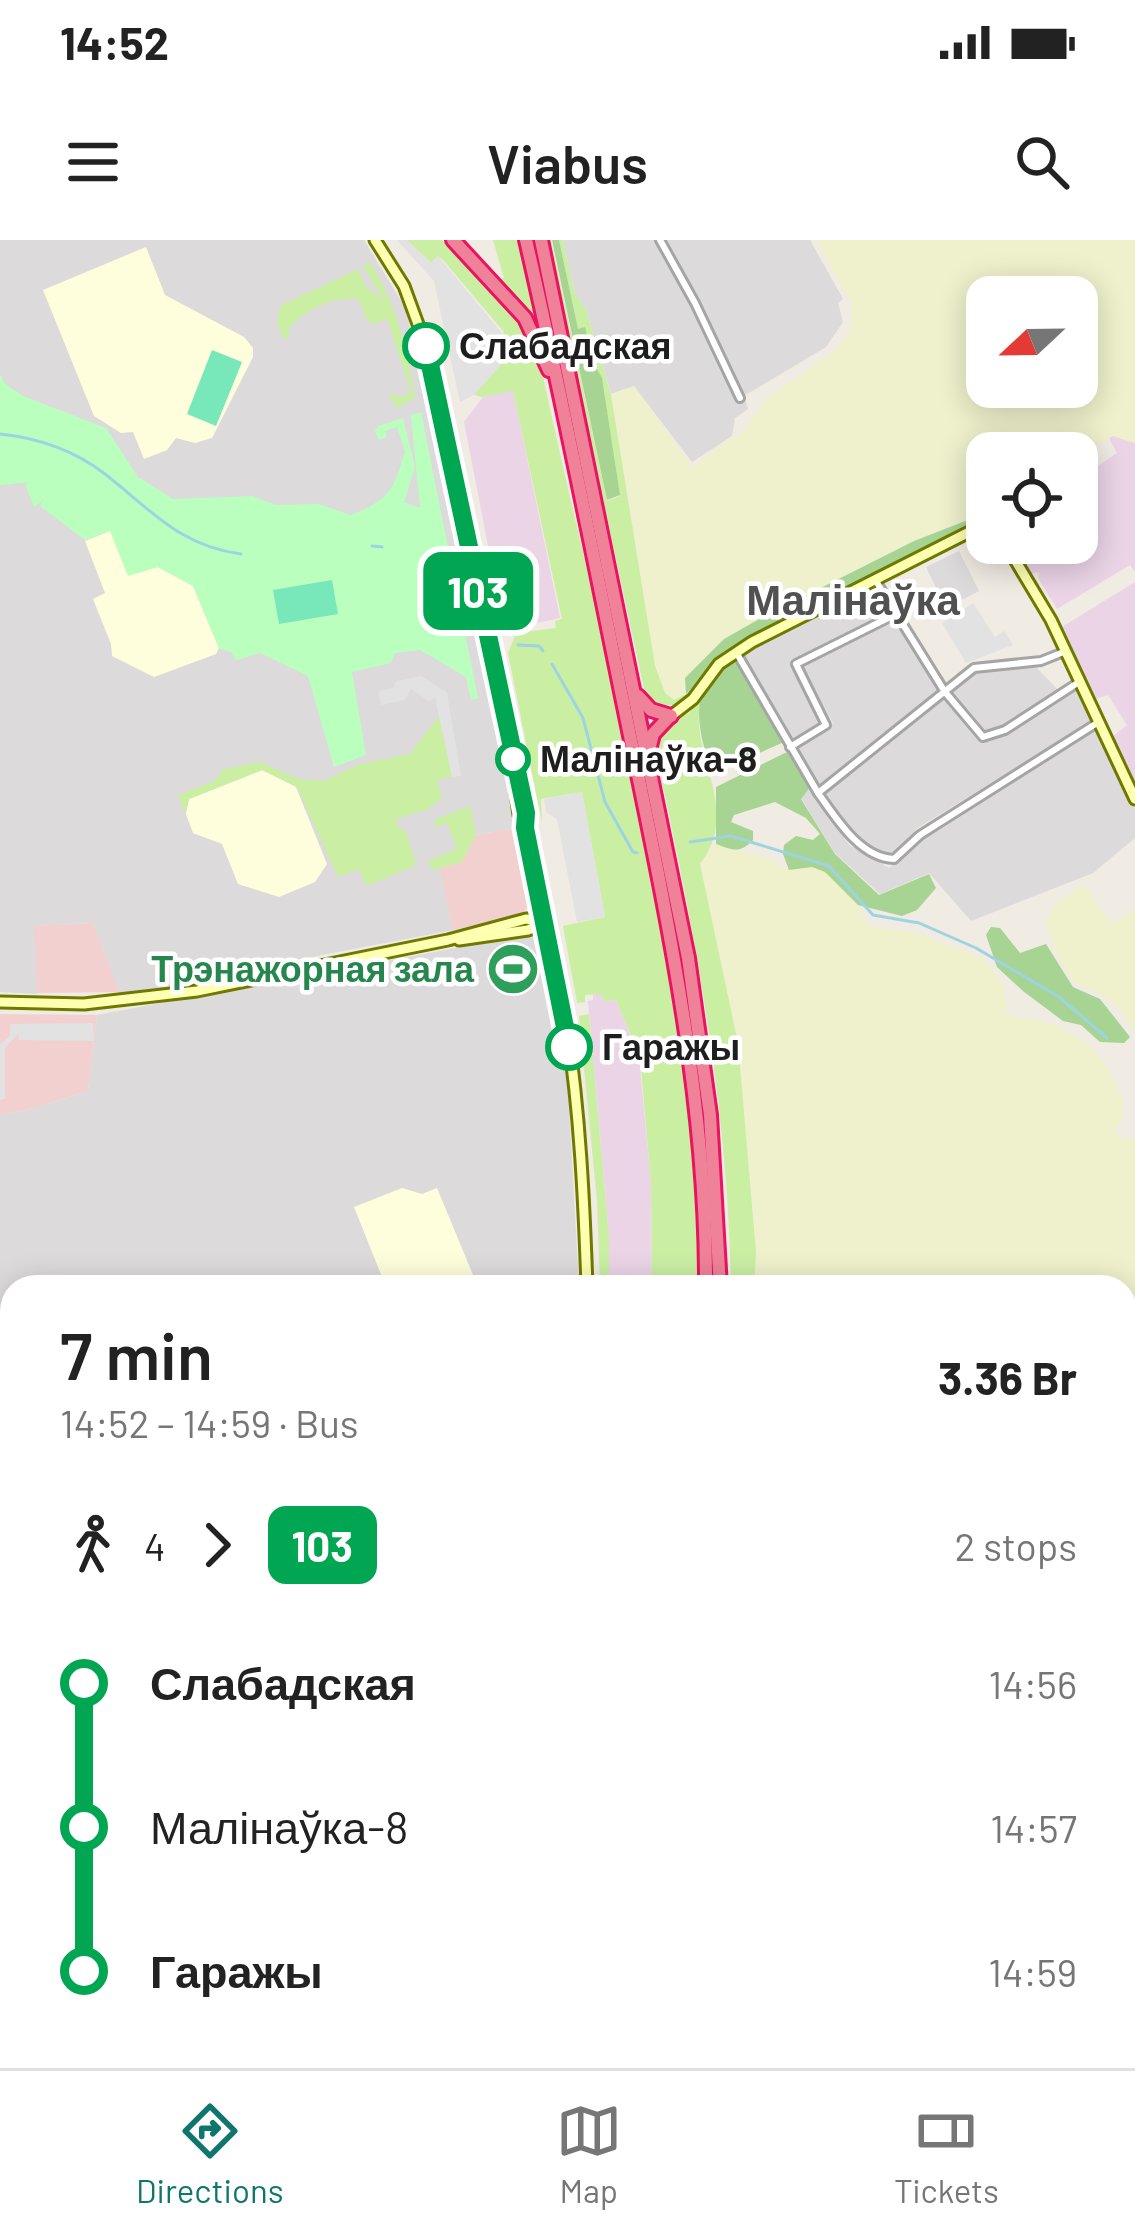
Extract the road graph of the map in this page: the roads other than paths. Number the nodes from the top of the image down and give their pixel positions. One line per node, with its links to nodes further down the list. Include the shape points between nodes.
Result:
1 (376, 240): 24 (street, via 426,346)
2 (453, 240): 7 (highway, via 525,318)
3 (526, 240): 7 (highway)
4 (541, 240): 15 (highway)
5 (660, 240): 6 (street)
6 (740, 398)
7 (565, 410): 23 (highway)
8 (966, 533): 10 (street)
9 (1017, 564): 12 (street)
10 (875, 580): 11 (street); 13 (street)
11 (895, 616): 16 (street); 19 (street, via 796,664 826,725)
12 (1066, 651): 14 (street); 16 (street, via 974,668)
13 (736, 652): 17 (street); 19 (street)
14 (1078, 682): 16 (street, via 989,738); 18 (street)
15 (633, 686): 17 (highway, via 646,707); 20 (highway)
16 (945, 692): 21 (street)
17 (671, 716): 20 (highway, via 653,734)
18 (1097, 723): 21 (street, via 894,859 847,833); 22 (street)
19 (790, 747): 21 (street)
20 (647, 758): 23 (highway)
21 (818, 793)
22 (1135, 799)
23 (673, 915): 27 (highway); 28 (highway, via 710,1115)
24 (546, 922): 25 (street, via 197,991 84,1004); 26 (street, via 575,1097)
25 (0, 1002)
26 (586, 1275)
27 (705, 1275)
28 (719, 1275)

